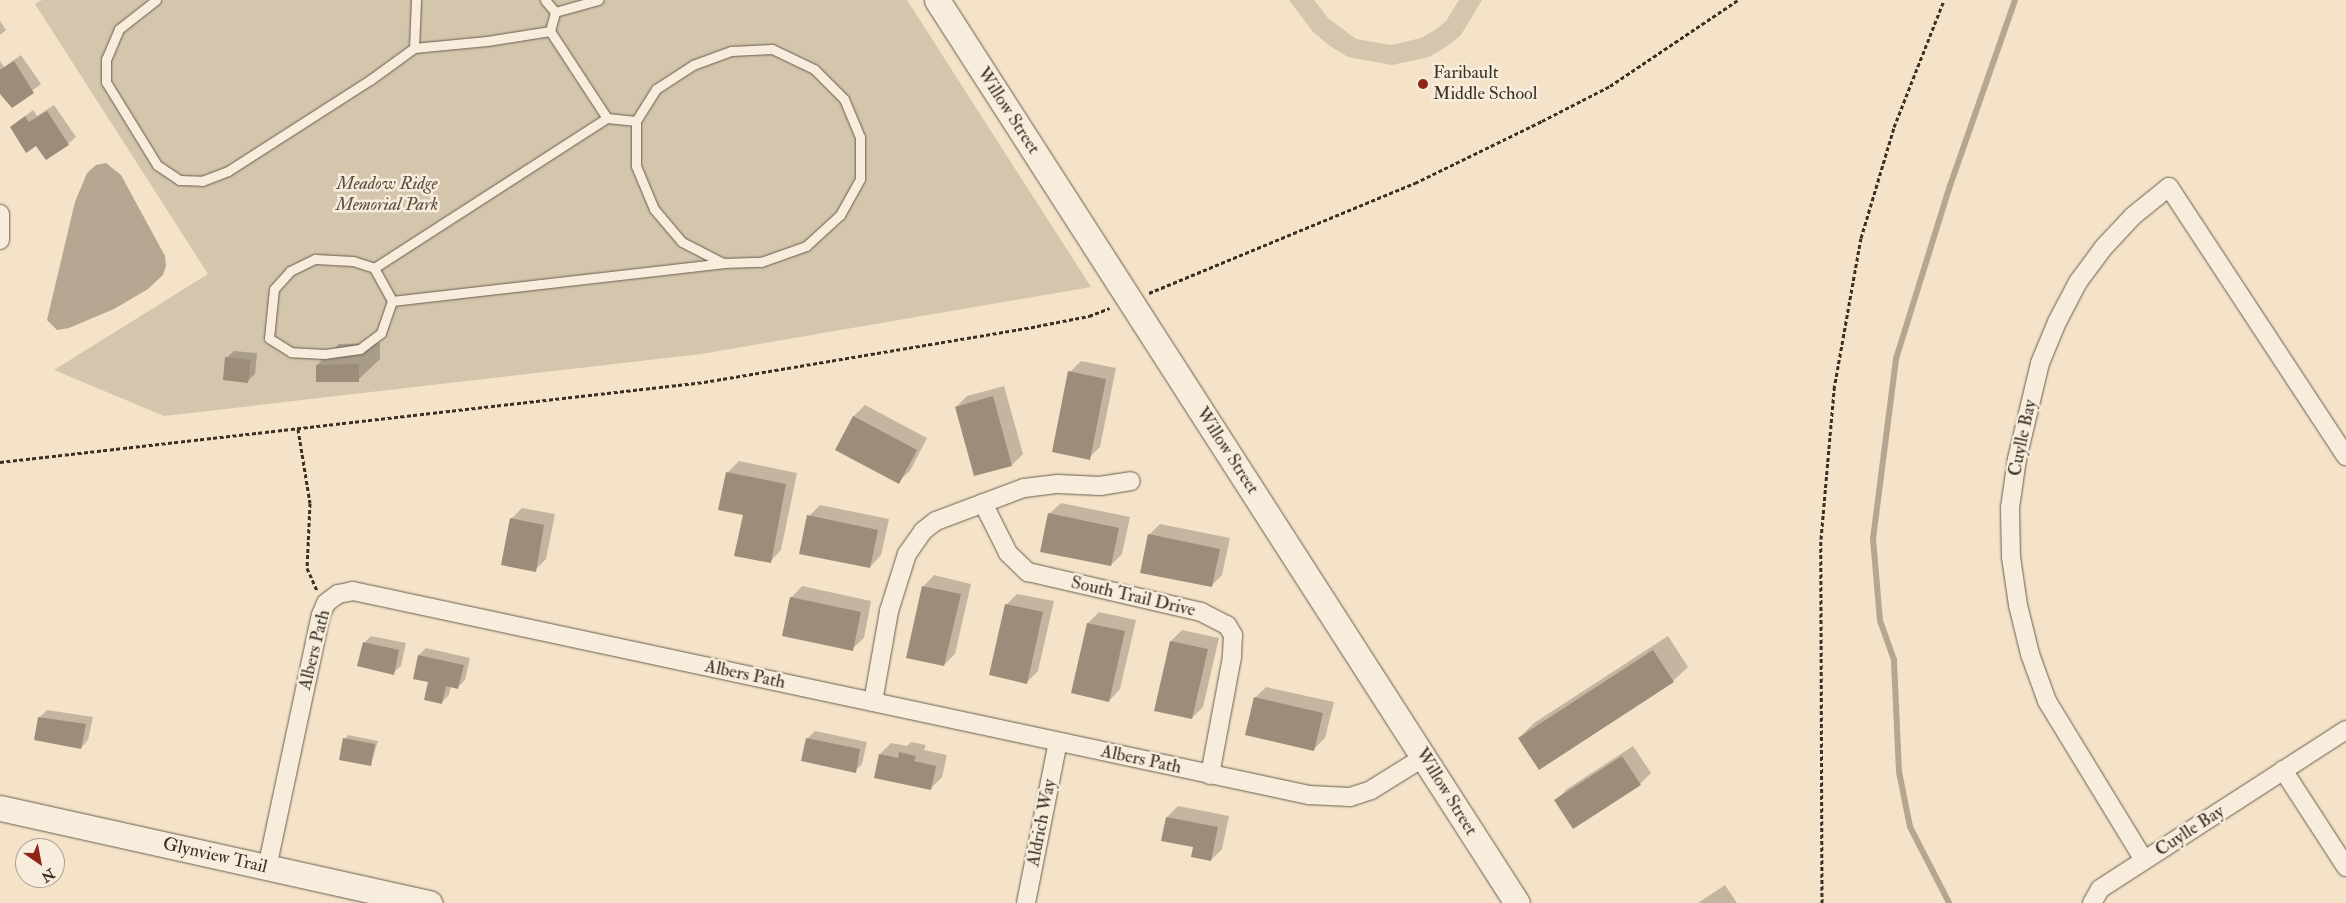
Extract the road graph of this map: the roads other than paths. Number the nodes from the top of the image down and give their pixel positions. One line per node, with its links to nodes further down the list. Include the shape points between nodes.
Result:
1 (156, 0): 8 (lane, via 119,29 106,59 106,82 157,164 180,180 202,181 228,170)
2 (416, 0): 8 (lane)
3 (545, 0): 6 (lane)
4 (598, 0): 6 (lane)
5 (937, 0): 22 (street, Willow Street)
6 (555, 12): 7 (lane)
7 (550, 31): 8 (lane, via 487,42); 9 (lane)
8 (414, 48)
9 (607, 118): 10 (lane); 14 (lane)
10 (636, 121): 13 (lane, via 636,166 654,209 682,242); 13 (lane, via 656,89 693,65 731,51 772,49 814,69 844,99 860,137 860,179 840,216 806,246 761,262)
11 (0, 214): 12 (street)
12 (0, 240)
13 (723, 263): 15 (lane)
14 (374, 268): 15 (lane); 15 (lane, via 353,261 315,259 290,271 274,289 269,338 291,352 325,354 360,349 381,333)
15 (392, 301)
16 (2346, 456): 26 (street, Cuylle Bay, via 2169,187 2133,216 2104,247 2078,282 2057,322 2040,363 2017,459 2010,508 2011,557 2018,605 2046,701)
17 (1131, 481): 18 (street, via 1100,486 1058,484 1024,488)
18 (983, 503): 19 (street, via 936,522 923,531 907,554 889,611); 24 (street, South Trail Drive, via 1008,553 1028,572 1184,608 1227,625 1233,635 1232,657)
19 (873, 702): 21 (street, Albers Path); 28 (street, Albers Path, via 353,591 338,594 326,603 320,615)
20 (2346, 730): 23 (street, Cuylle Bay)
21 (1058, 742): 24 (street, Albers Path); 30 (street, Aldrich Way)
22 (1424, 757): 24 (street, Albers Path, via 1371,790 1350,797 1309,796); 31 (street, Willow Street)
23 (2283, 770): 26 (street, Cuylle Bay); 27 (street)
24 (1210, 775)
25 (0, 808): 28 (street, Glynview Trail)
26 (2144, 860): 32 (street, via 2100,889)
27 (2346, 867)
28 (266, 868): 29 (street, Glynview Trail)
29 (430, 903)
30 (1026, 903)
31 (1517, 903)
32 (2092, 903)

